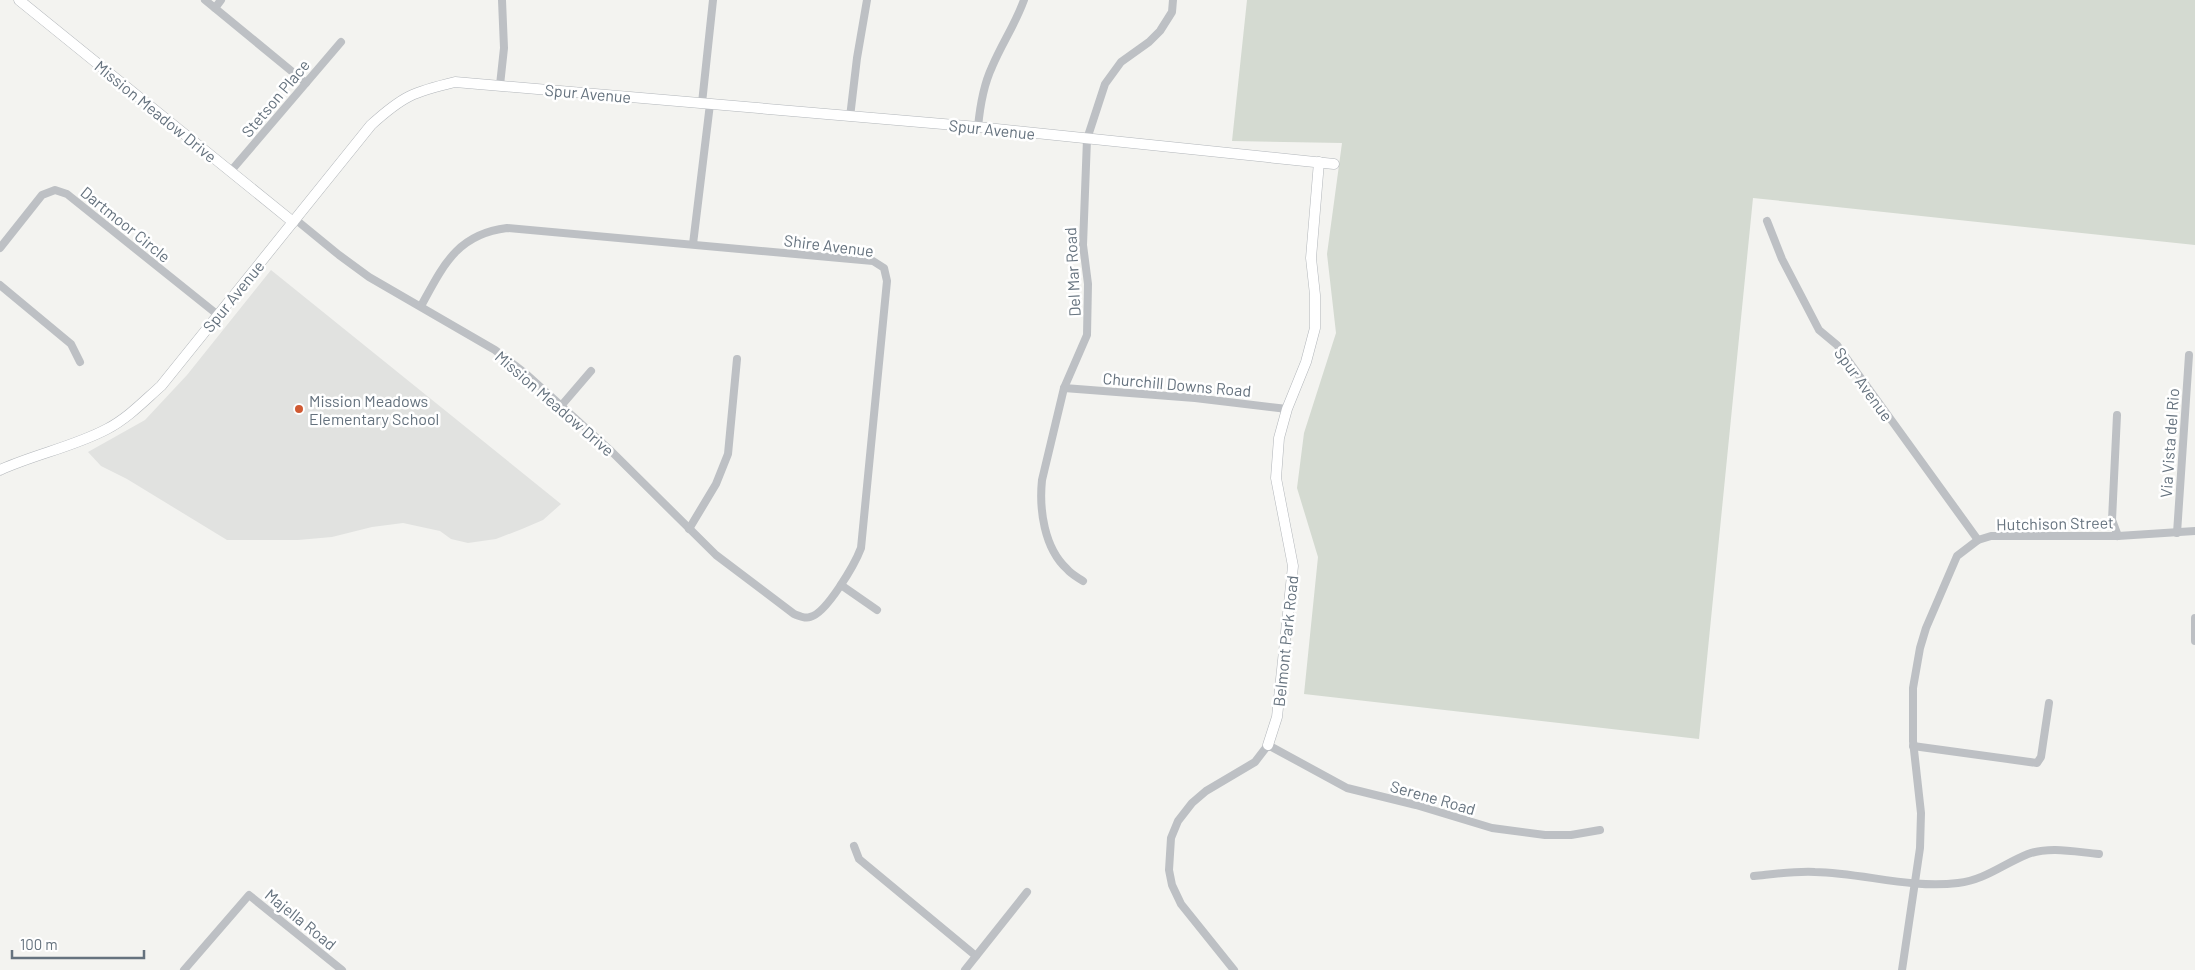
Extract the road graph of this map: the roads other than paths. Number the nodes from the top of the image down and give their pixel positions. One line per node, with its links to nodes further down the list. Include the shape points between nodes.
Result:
1 (19, 0): 19 (street, Mission Meadow Drive)
2 (205, 0): 9 (street)
3 (221, 0): 9 (street)
4 (502, 0): 12 (street, via 504,48)
5 (713, 0): 13 (street)
6 (866, 0): 14 (street)
7 (1024, 0): 15 (street, via 1016,23 991,67 981,97)
8 (1173, 0): 16 (street, Del Mar Road, via 1172,12 1160,31 1121,62 1105,84)
9 (215, 8): 11 (street)
10 (341, 42): 11 (street, Stetson Place)
11 (306, 83): 19 (street, Stetson Place)
12 (500, 85): 13 (street, Spur Avenue); 20 (street, Spur Avenue, via 455,82 418,90 396,102 371,125)
13 (706, 104): 14 (street, Spur Avenue); 22 (street)
14 (850, 117): 15 (street, Spur Avenue)
15 (978, 127): 16 (street, Spur Avenue)
16 (1087, 139): 17 (street, Spur Avenue); 31 (street, Del Mar Road, via 1083,245 1089,316 1087,335)
17 (1319, 162): 18 (street, Spur Avenue); 33 (street, Belmont Park Road, via 1311,258 1315,328 1306,362)
18 (1334, 164)
19 (230, 172): 20 (street, Mission Meadow Drive)
20 (294, 221): 25 (street, Mission Meadow Drive, via 369,277); 26 (street, Spur Avenue)
21 (1766, 221): 40 (street, Spur Avenue, via 1782,259 1820,330 1836,345)
22 (693, 244): 25 (street, Shire Avenue, via 494,229 471,238 452,254); 42 (street, Shire Avenue, via 873,261 884,268 887,281 861,548)
23 (0, 248): 26 (street, Dartmoor Circle, via 42,195 55,190 67,194)
24 (0, 285): 29 (street, via 71,344)
25 (421, 306): 32 (street, Mission Meadow Drive, via 495,350)
26 (218, 315): 35 (street, Spur Avenue, via 161,386 127,417 76,443)
27 (2189, 355): 38 (street, Via Vista del Rio)
28 (736, 360): 36 (street, via 728,454 716,484)
29 (80, 362)
30 (591, 371): 32 (street)
31 (1064, 388): 33 (street, Churchill Downs Road); 41 (street, Del Mar Road, via 1042,480 1041,510 1053,551 1066,568)
32 (561, 406): 36 (street, Mission Meadow Drive)
33 (1286, 409): 48 (street, Belmont Park Road, via 1279,438 1276,478 1293,566 1277,717)
34 (2116, 415): 39 (street, via 2112,520)
35 (0, 470)
36 (689, 529): 44 (street, Mission Meadow Drive, via 716,555)
37 (2195, 531): 38 (street, Hutchison Street)
38 (2177, 533): 39 (street, Hutchison Street)
39 (2118, 536): 40 (street, Hutchison Street, via 1995,536)
40 (1978, 540): 49 (street, Hutchison Street, via 1957,556 1926,628 1913,688)
41 (1083, 581)
42 (841, 585): 43 (street); 44 (street, Shire Avenue, via 816,615 807,618)
43 (877, 610)
44 (794, 614)
45 (2195, 618): 46 (street)
46 (2195, 641)
47 (2049, 703): 49 (street, via 2041,757 2037,763)
48 (1268, 745): 50 (street, Serene Road, via 1346,788 1492,828 1545,835); 60 (street, Belmont Park Road, via 1255,762 1192,803 1178,821 1171,838 1169,870 1181,904)
49 (1913, 746): 54 (street, Hutchison Street, via 1921,814)
50 (1600, 830)
51 (854, 846): 56 (street, via 859,859)
52 (2099, 854): 54 (street, via 2049,849 2028,854 1975,881)
53 (1754, 876): 54 (street, via 1816,872)
54 (1914, 884): 61 (street, Hutchison Street)
55 (1027, 892): 56 (street)
56 (976, 956): 59 (street)
57 (184, 970): 58 (street, Majella Road, via 249,895)
58 (342, 970)
59 (965, 970)
60 (1234, 970)
61 (1902, 970)

